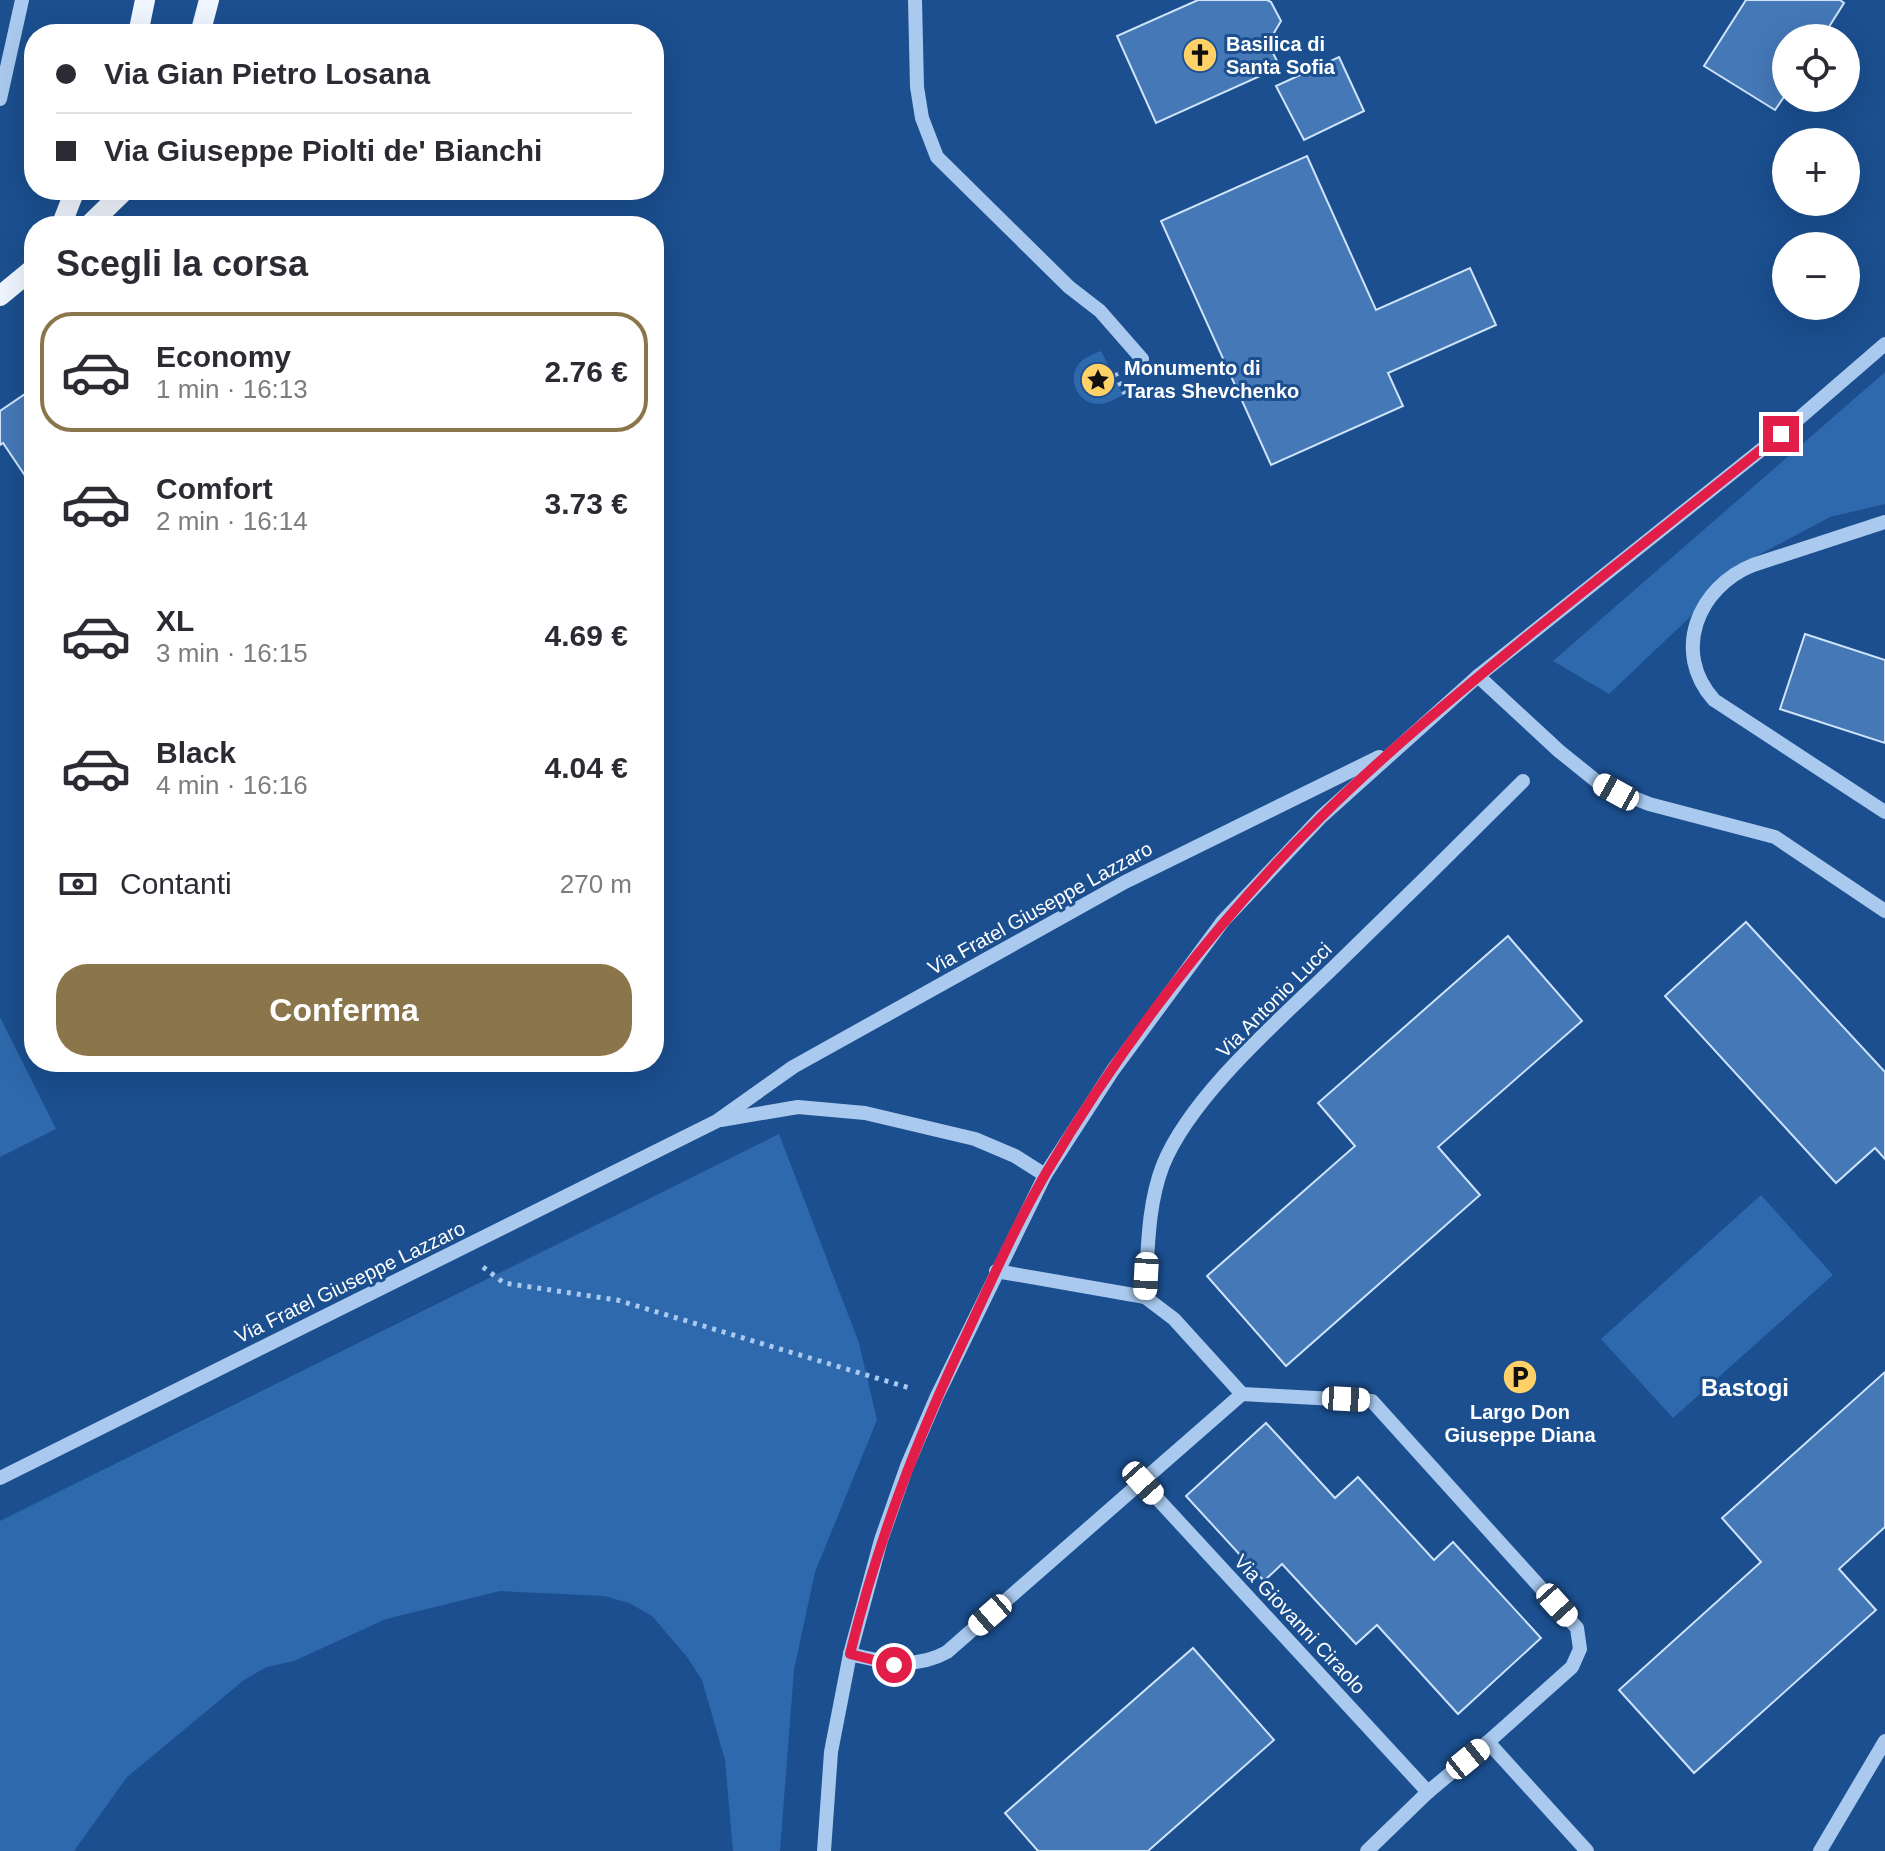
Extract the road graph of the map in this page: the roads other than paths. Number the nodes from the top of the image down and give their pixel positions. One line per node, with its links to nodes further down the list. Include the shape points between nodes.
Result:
1 (22, 0): 7 (street)
2 (145, 0): 5 (main road)
3 (209, 0): 6 (main road)
4 (915, 0): 13 (street, via 917,87 937,157 1100,311)
5 (140, 24)
6 (203, 24)
7 (0, 99)
8 (115, 200): 9 (main road)
9 (98, 216)
10 (24, 276): 11 (main road)
11 (0, 296)
12 (1885, 344): 15 (street, via 1781,434)
13 (1142, 359)
14 (1885, 522): 18 (street, via 1734,574 1702,611 1691,658 1699,681 1714,700)
15 (1478, 676): 16 (street); 19 (street, via 1600,784 1649,804 1775,837)
16 (1394, 749): 20 (street, Via Fratel Giuseppe Lazzaro, via 1125,882 782,1074); 21 (street, via 1223,921 1113,1070)
17 (1523, 781): 23 (street, Via Antonio Lucci, via 1267,1032 1192,1117 1156,1185)
18 (1885, 812)
19 (1885, 911)
20 (717, 1121): 21 (street, Via Fratel Giuseppe Lazzaro, via 798,1107 865,1113 975,1139); 25 (street, Via Fratel Giuseppe Lazzaro)
21 (1045, 1175): 22 (street)
22 (996, 1271): 23 (street); 27 (street, via 907,1466)
23 (1145, 1297): 24 (street, via 1174,1319)
24 (1242, 1394): 26 (street); 29 (street, via 1372,1401 1577,1628 1580,1649 1572,1667)
25 (0, 1478)
26 (1143, 1483): 27 (street, via 947,1652 894,1665); 30 (street, Via Giovanni Ciraolo)
27 (850, 1654): 31 (street, via 831,1752)
28 (1885, 1741): 34 (street)
29 (1488, 1742): 30 (street); 33 (street)
30 (1428, 1792): 32 (street)
31 (824, 1851)
32 (1367, 1851)
33 (1587, 1851)
34 (1820, 1851)

